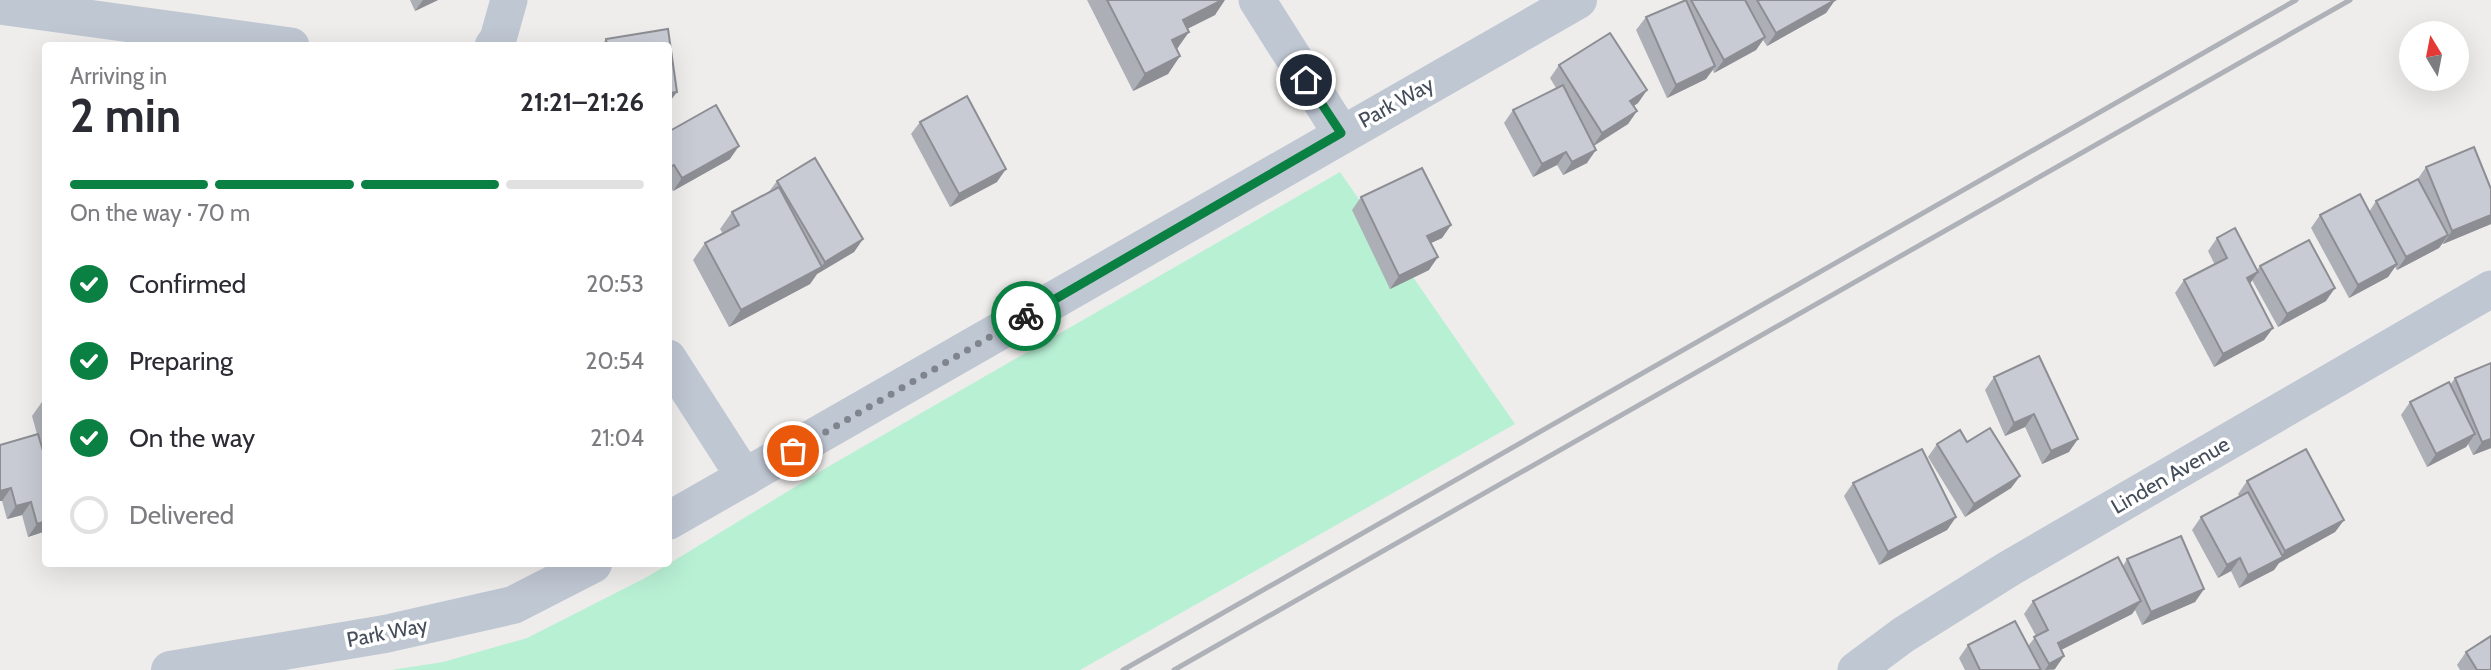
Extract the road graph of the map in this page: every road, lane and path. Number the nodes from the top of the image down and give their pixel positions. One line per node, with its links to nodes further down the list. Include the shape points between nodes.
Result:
1 (509, 0): 6 (street)
2 (1257, 0): 7 (street)
3 (1578, 0): 7 (street, Park Way)
4 (0, 6): 5 (street)
5 (262, 42)
6 (496, 42)
7 (1341, 133): 10 (street, Park Way)
8 (2491, 289): 14 (street, Linden Avenue, via 2010,568)
9 (672, 364): 10 (street)
10 (745, 478): 11 (street, Park Way)
11 (672, 519)
12 (587, 567): 13 (street, Park Way, via 513,605 385,634)
13 (170, 670)
14 (1856, 670)

